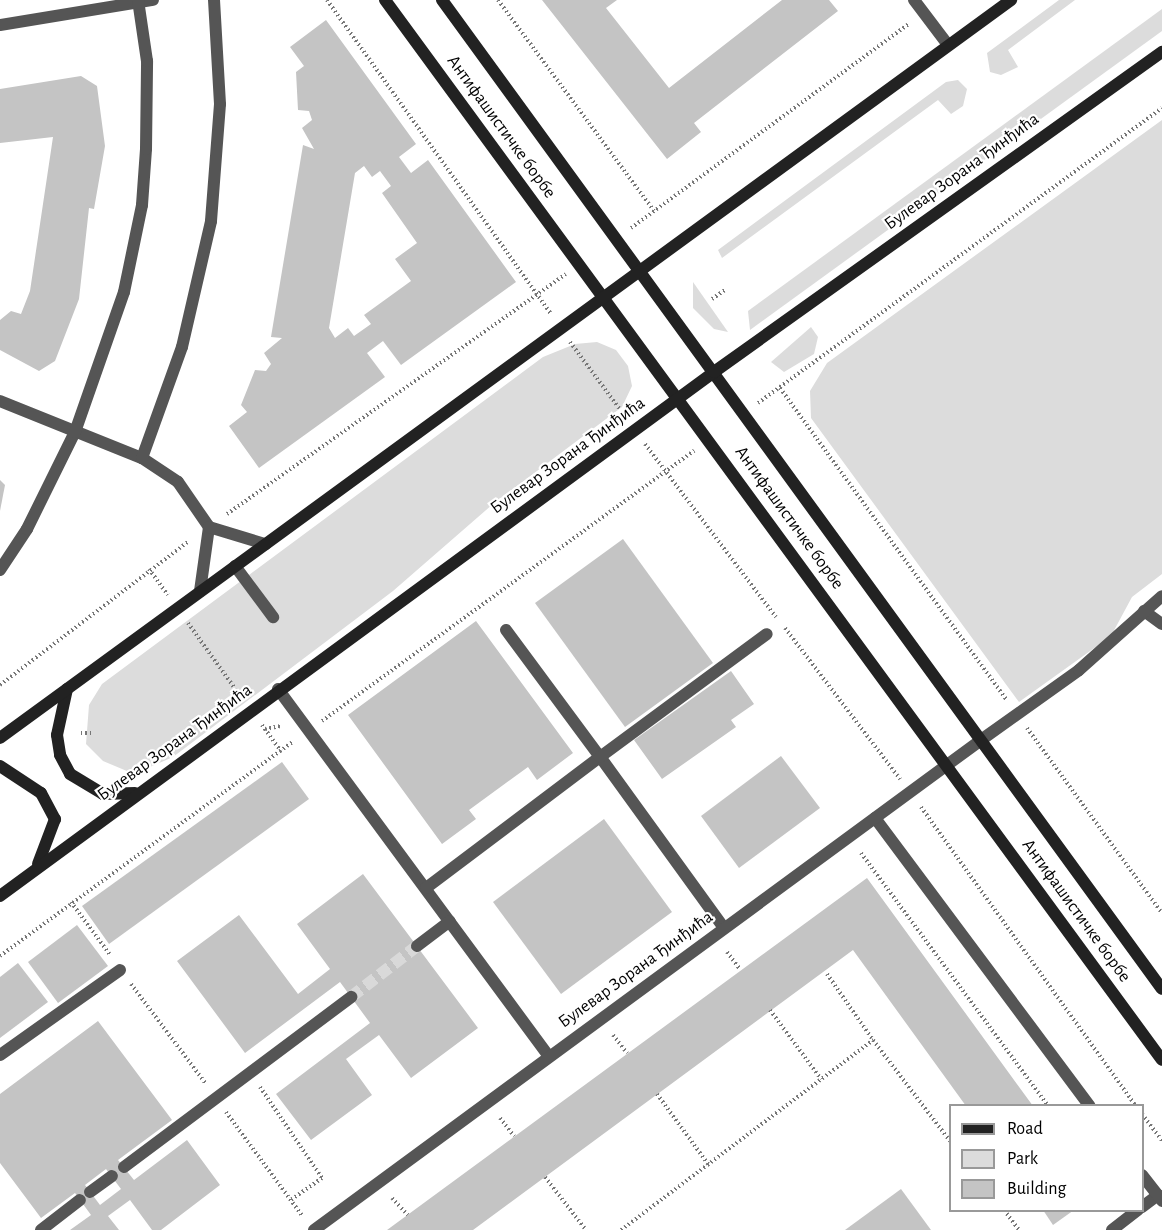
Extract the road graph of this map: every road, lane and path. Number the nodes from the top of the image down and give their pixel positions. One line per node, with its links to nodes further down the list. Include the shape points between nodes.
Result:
1 (153, 0): 9 (street)
2 (214, 0): 29 (street, via 220,104 211,221 182,347)
3 (327, 0): 20 (path)
4 (385, 0): 17 (street, Антифашистичке борбе)
5 (442, 0): 16 (street, Антифашистичке борбе)
6 (498, 0): 15 (path)
7 (914, 0): 10 (street)
8 (1011, 0): 12 (street)
9 (138, 2): 11 (street); 28 (street, via 147,61 142,205 122,302)
10 (924, 14): 12 (street); 15 (path)
11 (0, 25)
12 (948, 45): 18 (street)
13 (1162, 52): 24 (street, Булевар Зорана Ђинђића)
14 (1162, 108): 47 (path, via 780,388)
15 (654, 211): 16 (path)
16 (615, 239): 18 (street, Антифашистичке борбе)
17 (579, 264): 20 (path); 21 (street, Антифашистичке борбе)
18 (639, 270): 21 (street); 24 (street, Антифашистичке борбе)
19 (725, 290): 22 (path)
20 (538, 293): 23 (path); 30 (path)
21 (602, 297): 23 (street); 25 (street, Антифашистичке борбе)
22 (712, 299)
23 (559, 328): 27 (path); 31 (street)
24 (714, 372): 25 (street, Булевар Зорана Ђинђића); 52 (street, Антифашистичке борбе)
25 (678, 398): 27 (street, Булевар Зорана Ђинђића); 55 (street, Антифашистичке борбе)
26 (0, 401): 28 (street)
27 (635, 429): 45 (street, Булевар Зорана Ђинђића); 48 (path, via 666,472)
28 (75, 432): 29 (street); 34 (street, via 27,529)
29 (142, 458): 30 (street, via 178,482)
30 (209, 527): 31 (street); 33 (path); 35 (street)
31 (265, 544): 32 (street)
32 (236, 566): 35 (street); 39 (street)
33 (149, 569): 37 (path); 43 (path)
34 (0, 570)
35 (200, 591): 37 (street)
36 (1162, 596): 38 (street, Булевар Зорана Ђинђића)
37 (177, 608): 44 (street); 46 (path)
38 (1144, 611): 40 (street); 47 (street, Булевар Зорана Ђинђића, via 1079,670)
39 (273, 617)
40 (1162, 624)
41 (506, 630): 54 (street)
42 (767, 634): 54 (street)
43 (0, 685)
44 (67, 689): 51 (street); 57 (street, via 57,735 60,755 70,774 103,794)
45 (278, 690): 46 (street, Булевар Зорана Ђинђића); 48 (street)
46 (250, 710): 53 (path); 57 (street, Булевар Зорана Ђинђића)
47 (1017, 714): 52 (street, Булевар Зорана Ђинђића); 64 (path)
48 (309, 730): 53 (path); 61 (street)
49 (81, 732): 50 (path)
50 (91, 733)
51 (0, 738)
52 (981, 740): 55 (street, Булевар Зорана Ђинђића); 75 (street, Антифашистичке борбе)
53 (281, 751): 63 (path)
54 (600, 757): 61 (street); 66 (street)
55 (947, 765): 58 (street, Булевар Зорана Ђинђића); 85 (street, Антифашистичке борбе)
56 (0, 766): 60 (street, via 40,793 55,819 46,852)
57 (137, 792): 60 (street, Булевар Зорана Ђинђића)
58 (875, 818): 66 (street, Булевар Зорана Ђинђића); 91 (street)
59 (854, 858): 90 (path, via 863,851)
60 (33, 873): 62 (street, Булевар Зорана Ђинђића)
61 (426, 888): 65 (street)
62 (0, 896)
63 (71, 903): 70 (path); 72 (path)
64 (1162, 913)
65 (450, 921): 68 (street); 84 (street)
66 (724, 928): 84 (street, Булевар Зорана Ђинђића)
67 (736, 945): 69 (path)
68 (417, 946)
69 (727, 952): 71 (path); 73 (path)
70 (0, 956)
71 (717, 958)
72 (120, 969): 83 (street); 89 (path)
73 (740, 969)
74 (827, 974): 80 (path)
75 (1162, 989)
76 (351, 997): 86 (street)
77 (770, 1010): 87 (path)
78 (623, 1028): 79 (path)
79 (613, 1035): 81 (path); 82 (path)
80 (873, 1040): 87 (path); 97 (path)
81 (604, 1042)
82 (627, 1053)
83 (0, 1055)
84 (549, 1056): 115 (street, Булевар Зорана Ђинђића)
85 (1162, 1059)
86 (250, 1073): 89 (street); 109 (path, via 322,1178)
87 (821, 1079): 99 (path)
88 (657, 1094): 99 (path)
89 (216, 1098): 100 (street); 109 (path)
90 (1047, 1104)
91 (1089, 1104)
92 (510, 1111): 94 (path)
93 (1144, 1115): 98 (path)
94 (500, 1118): 95 (path); 96 (path)
95 (491, 1125)
96 (514, 1136)
97 (949, 1138)
98 (1162, 1141)
99 (708, 1164): 118 (path)
100 (124, 1167)
101 (112, 1176): 105 (street)
102 (1144, 1176): 107 (street)
103 (545, 1177): 117 (path)
104 (402, 1190): 106 (path)
105 (90, 1192)
106 (394, 1196): 110 (path); 114 (path)
107 (1161, 1196): 111 (street)
108 (80, 1200): 116 (street)
109 (291, 1200): 115 (path)
110 (384, 1203)
111 (1144, 1206)
112 (1006, 1212): 119 (path)
113 (1135, 1212): 120 (street)
114 (408, 1215)
115 (310, 1226)
116 (41, 1230)
117 (586, 1230)
118 (621, 1230)
119 (1019, 1230)
120 (1112, 1230)

